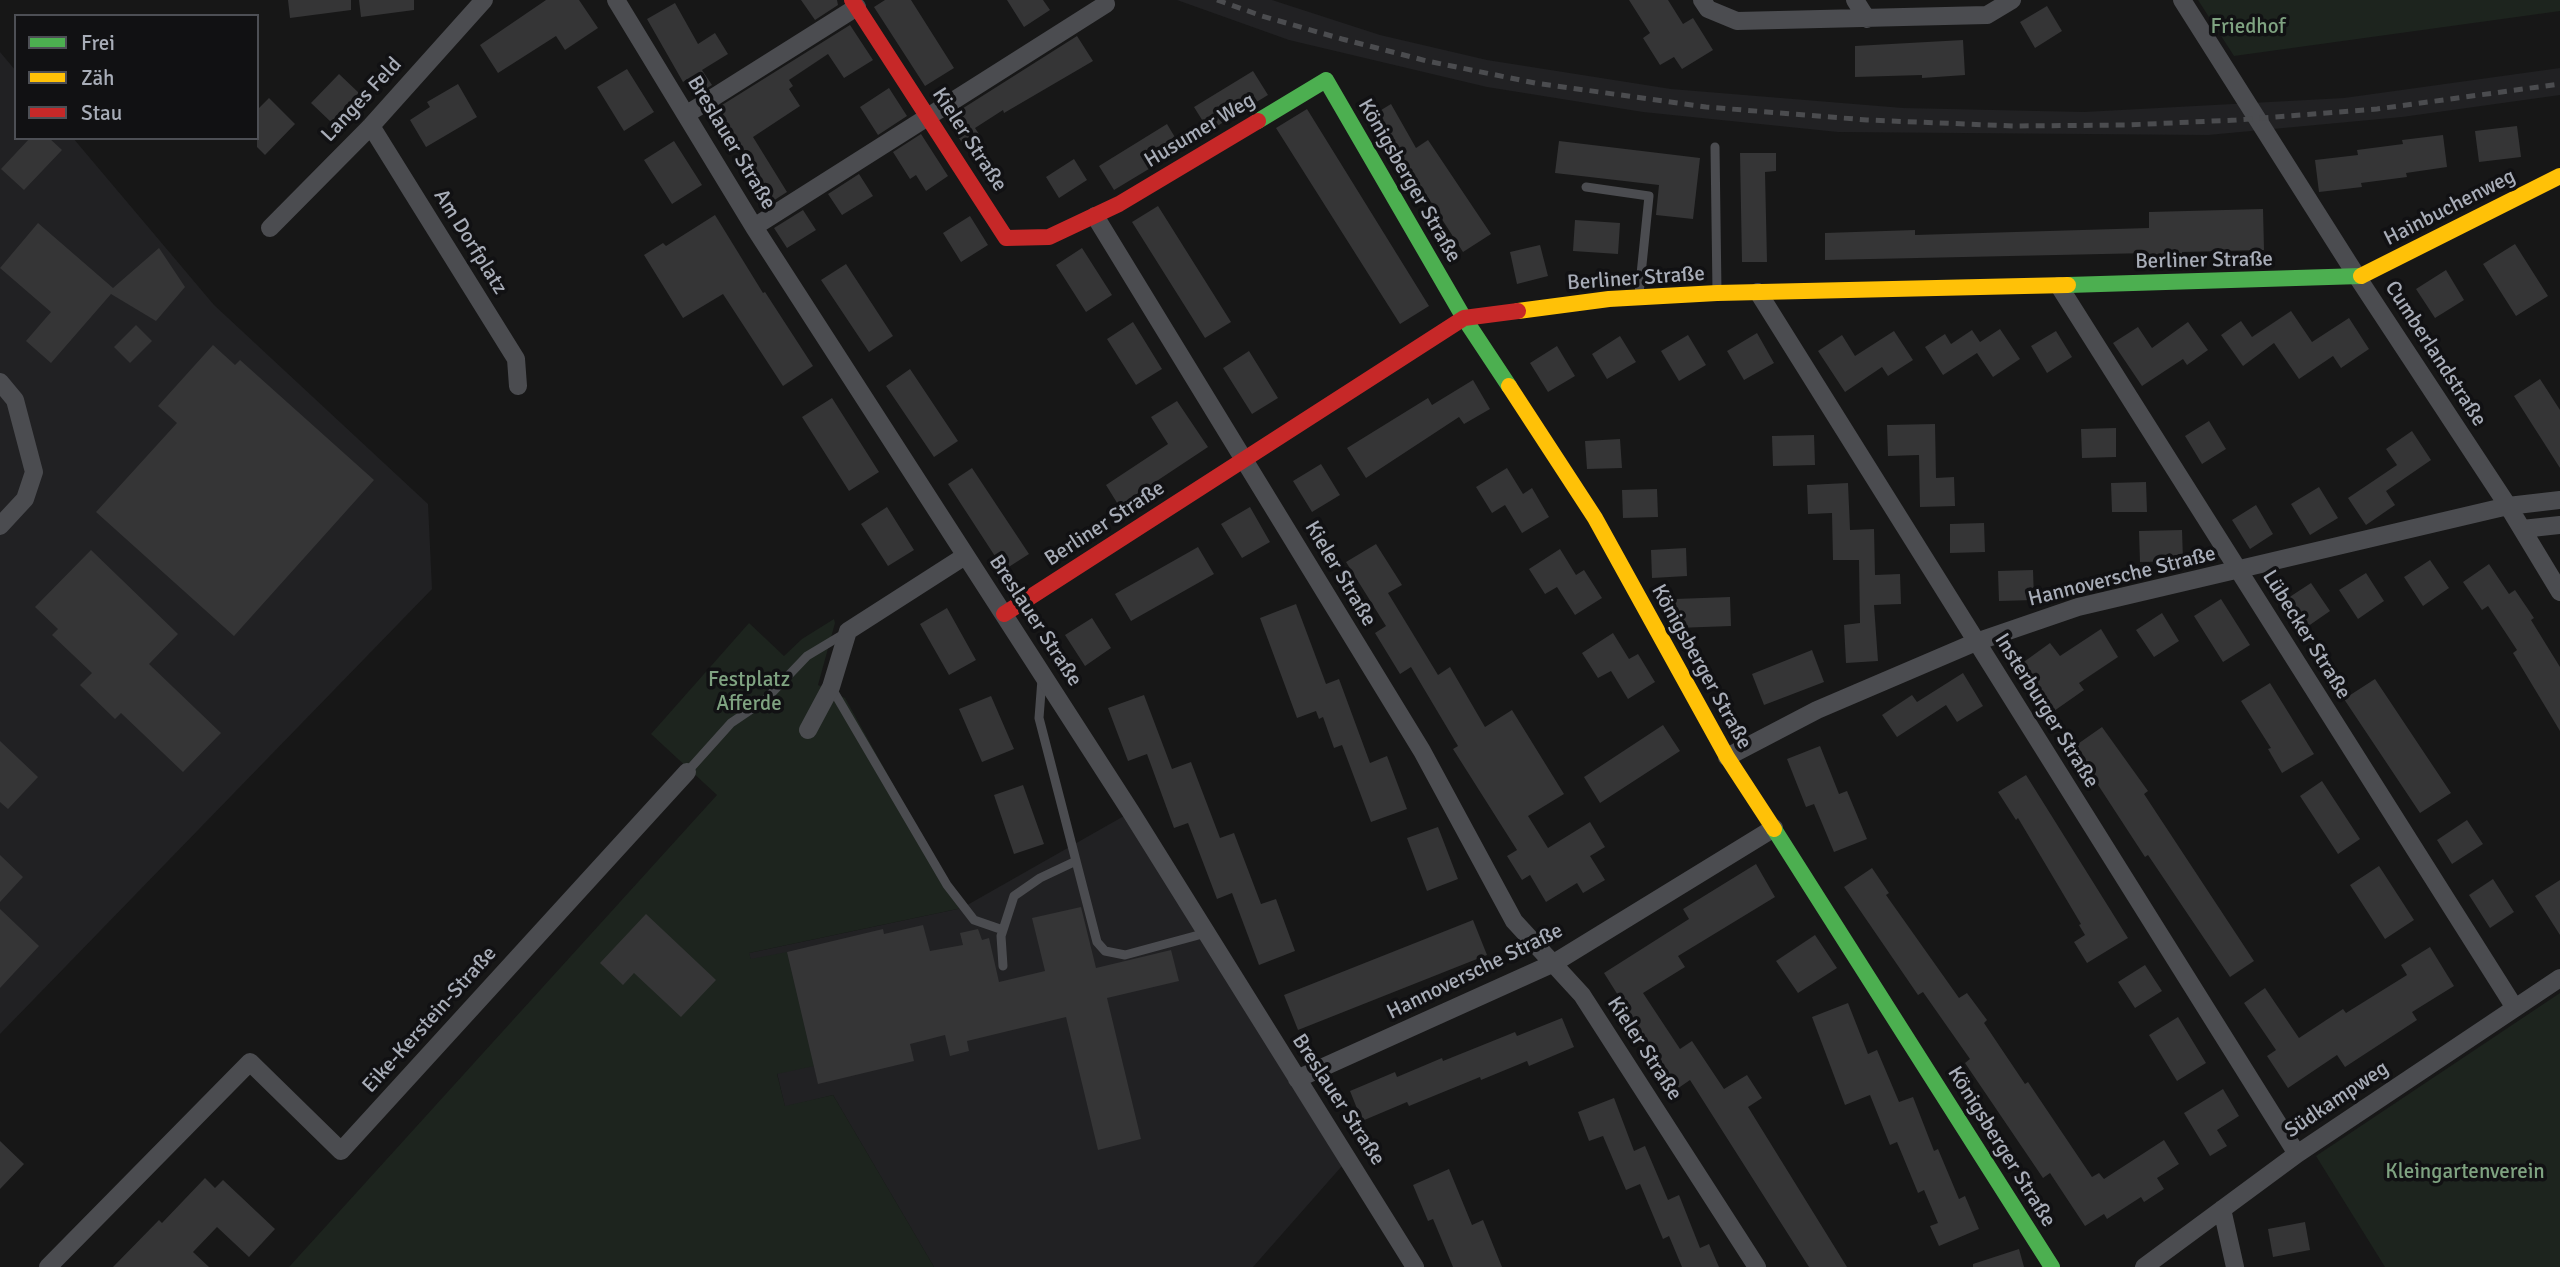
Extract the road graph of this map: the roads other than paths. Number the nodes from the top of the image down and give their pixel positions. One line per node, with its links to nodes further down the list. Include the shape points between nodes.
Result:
1 (484, 0): 13 (street, Langes Feld)
2 (616, 0): 11 (street, Breslauer Straße)
3 (1702, 0): 9 (street, via 1708,9 1737,21)
4 (1855, 0): 9 (street)
5 (2012, 0): 9 (street, via 1987,15)
6 (2182, 0): 20 (street, Cumberlandstraße)
7 (855, 4): 11 (street); 12 (street, Kieler Straße)
8 (1106, 4): 12 (street)
9 (1867, 19)
10 (1326, 80): 17 (street, Husumer Weg); 25 (street, Königsberger Straße)
11 (687, 114): 18 (street, Breslauer Straße)
12 (927, 117): 17 (street, Kieler Straße, via 1006,238 1049,237); 18 (street)
13 (371, 126): 19 (street, Langes Feld); 27 (street, Am Dorfplatz, via 516,359)
14 (1715, 147): 23 (lane)
15 (2560, 176): 20 (street, Hainbuchenweg)
16 (1586, 187): 24 (lane, via 1649,196)
17 (1095, 216): 28 (street, Kieler Straße)
18 (754, 227): 34 (street, Breslauer Straße)
19 (270, 228)
20 (2358, 278): 21 (street, Berliner Straße); 30 (street, Cumberlandstraße)
21 (2059, 286): 22 (street, Berliner Straße); 35 (street, Lübecker Straße)
22 (1758, 292): 23 (street, Berliner Straße); 39 (street, Insterburger Straße)
23 (1717, 293): 24 (street, Berliner Straße)
24 (1639, 298): 25 (street, Berliner Straße)
25 (1464, 318): 28 (street, Berliner Straße); 43 (street, Königsberger Straße, via 1595,518)
26 (0, 382): 32 (street, via 15,400 34,472 24,499)
27 (518, 386)
28 (1243, 459): 37 (street, Berliner Straße); 49 (street, Kieler Straße, via 1422,751 1514,921)
29 (2560, 500): 30 (street, Hannoversche Straße)
30 (2508, 506): 33 (street, Cumberlandstraße); 35 (street, Hannoversche Straße)
31 (2560, 525): 33 (street)
32 (0, 526)
33 (2522, 529): 36 (street, Cumberlandstraße)
34 (965, 556): 37 (street, Breslauer Straße); 38 (street)
35 (2238, 571): 39 (street, Hannoversche Straße, via 2078,607); 52 (street, Lübecker Straße)
36 (2560, 592)
37 (1004, 614): 40 (street, Breslauer Straße)
38 (848, 631): 41 (street); 44 (lane, Eike-Kerstein-Straße, via 807,656 765,700 732,723)
39 (1976, 642): 43 (street, Hannoversche Straße, via 1816,710); 54 (street, Insterburger Straße)
40 (1042, 674): 46 (lane, via 1039,718); 48 (street, Breslauer Straße)
41 (831, 687): 42 (street); 47 (lane, via 947,886 974,920)
42 (808, 730)
43 (1727, 757): 45 (street, Königsberger Straße)
44 (687, 772): 56 (street, Eike-Kerstein-Straße, via 341,1152 250,1062)
45 (1774, 828): 49 (street, Hannoversche Straße); 59 (street, Königsberger Straße)
46 (1076, 861): 47 (lane, via 1014,896); 48 (lane, via 1097,942 1105,951 1125,955)
47 (1003, 930): 50 (lane)
48 (1206, 933): 53 (street, Breslauer Straße)
49 (1554, 963): 53 (street, Hannoversche Straße); 58 (street, Kieler Straße, via 1582,995)
50 (1003, 966)
51 (2560, 978): 52 (street, Südkampweg)
52 (2515, 1008): 54 (street, Südkampweg)
53 (1297, 1079): 57 (street, Breslauer Straße)
54 (2297, 1154): 55 (street, Südkampweg)
55 (2222, 1209): 60 (street, Südkampweg); 61 (street)
56 (48, 1267)
57 (1415, 1267)
58 (1757, 1267)
59 (2052, 1267)
60 (2144, 1267)
61 (2235, 1267)

